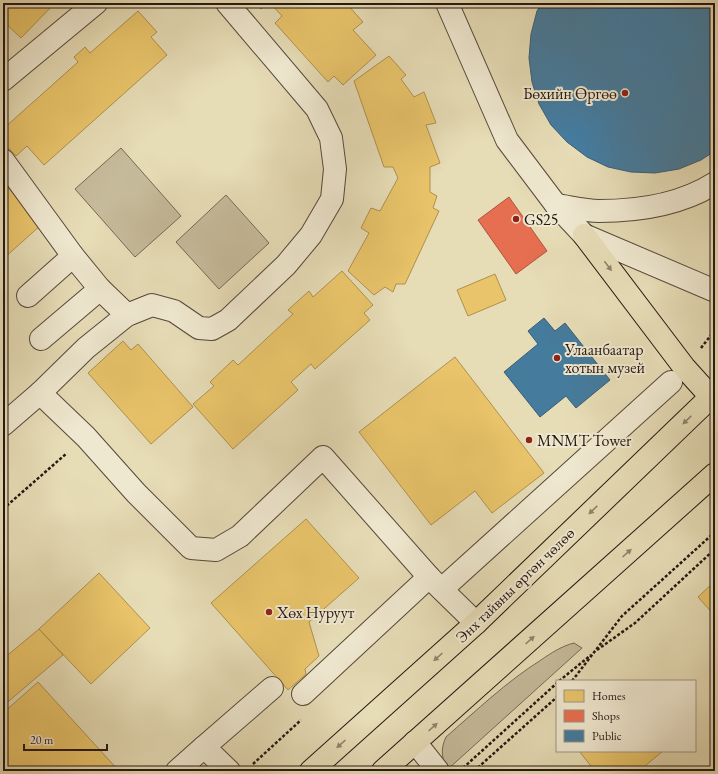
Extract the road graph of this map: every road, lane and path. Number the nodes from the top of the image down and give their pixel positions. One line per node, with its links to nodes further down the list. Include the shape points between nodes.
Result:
1 (96, 3): 4 (street)
2 (227, 3): 13 (street, via 317,108 331,138 335,169 332,200 311,235 286,265 228,320 212,329 199,328 174,311 152,305)
3 (447, 3): 7 (street, via 507,140)
4 (3, 80)
5 (3, 160): 9 (street)
6 (715, 183): 7 (street, via 688,197 637,209 598,211)
7 (556, 205): 8 (street)
8 (584, 235): 11 (street); 21 (highway, one-way to 21, via 684,367)
9 (73, 256): 10 (street); 12 (street)
10 (100, 289): 13 (street); 16 (street)
11 (715, 290)
12 (28, 296)
13 (127, 315): 20 (street, via 86,348)
14 (715, 330): 15 (path)
15 (711, 336): 17 (path); 18 (path)
16 (42, 339)
17 (715, 340)
18 (697, 353)
19 (671, 382): 28 (street)
20 (40, 393): 22 (street); 23 (street)
21 (713, 395): 29 (highway, Энх тайвны өргөн чөлөө, one-way to 29)
22 (3, 425)
23 (86, 437): 25 (path); 28 (street, via 136,493 191,548 216,550 240,536 323,457)
24 (715, 474): 37 (highway, one-way to 24)
25 (3, 509)
26 (715, 532): 30 (path, via 622,616)
27 (715, 550): 30 (path, via 635,623)
28 (436, 583): 29 (street); 35 (street)
29 (476, 623): 41 (highway, Энх тайвны өргөн чөлөө, one-way to 41)
30 (593, 653): 31 (path); 32 (path)
31 (560, 680)
32 (573, 680)
33 (556, 684): 44 (path)
34 (272, 688): 38 (street)
35 (303, 694)
36 (556, 698): 45 (path)
37 (415, 742): 42 (highway); 43 (street)
38 (204, 747): 39 (street); 40 (street)
39 (176, 771)
40 (229, 771)
41 (311, 771)
42 (383, 771)
43 (438, 771)
44 (459, 771)
45 (474, 771)

